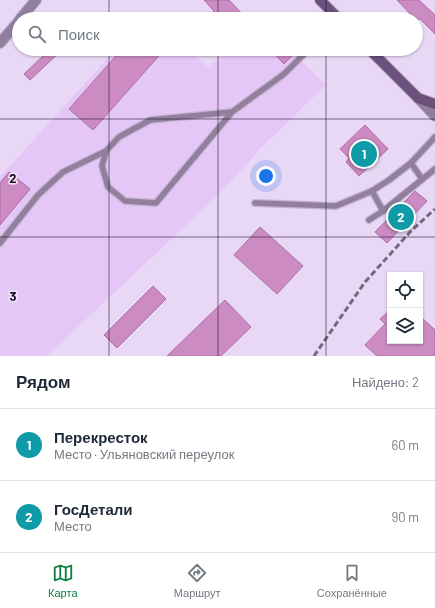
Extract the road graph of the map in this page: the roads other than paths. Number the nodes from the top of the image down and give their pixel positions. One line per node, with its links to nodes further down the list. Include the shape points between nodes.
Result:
1 (36, 0): 3 (street)
2 (320, 0): 4 (main road)
3 (26, 12)
4 (332, 12)
5 (12, 29): 6 (street)
6 (0, 43)
7 (303, 56): 11 (lane, via 284,74)
8 (376, 56): 9 (main road)
9 (418, 98): 10 (main road); 12 (street)
10 (435, 104)
11 (232, 112): 14 (lane, via 150,120 119,137); 14 (lane, via 156,203 125,201 108,186 102,166)
12 (435, 116)
13 (435, 137): 15 (lane)
14 (106, 151): 22 (lane, via 63,172 38,195)
15 (411, 163): 17 (lane); 18 (lane)
16 (435, 169): 17 (lane)
17 (422, 179): 20 (lane)
18 (372, 191): 19 (lane, via 336,206); 20 (lane)
19 (255, 203)
20 (383, 211): 21 (lane)
21 (369, 220)
22 (0, 243)

